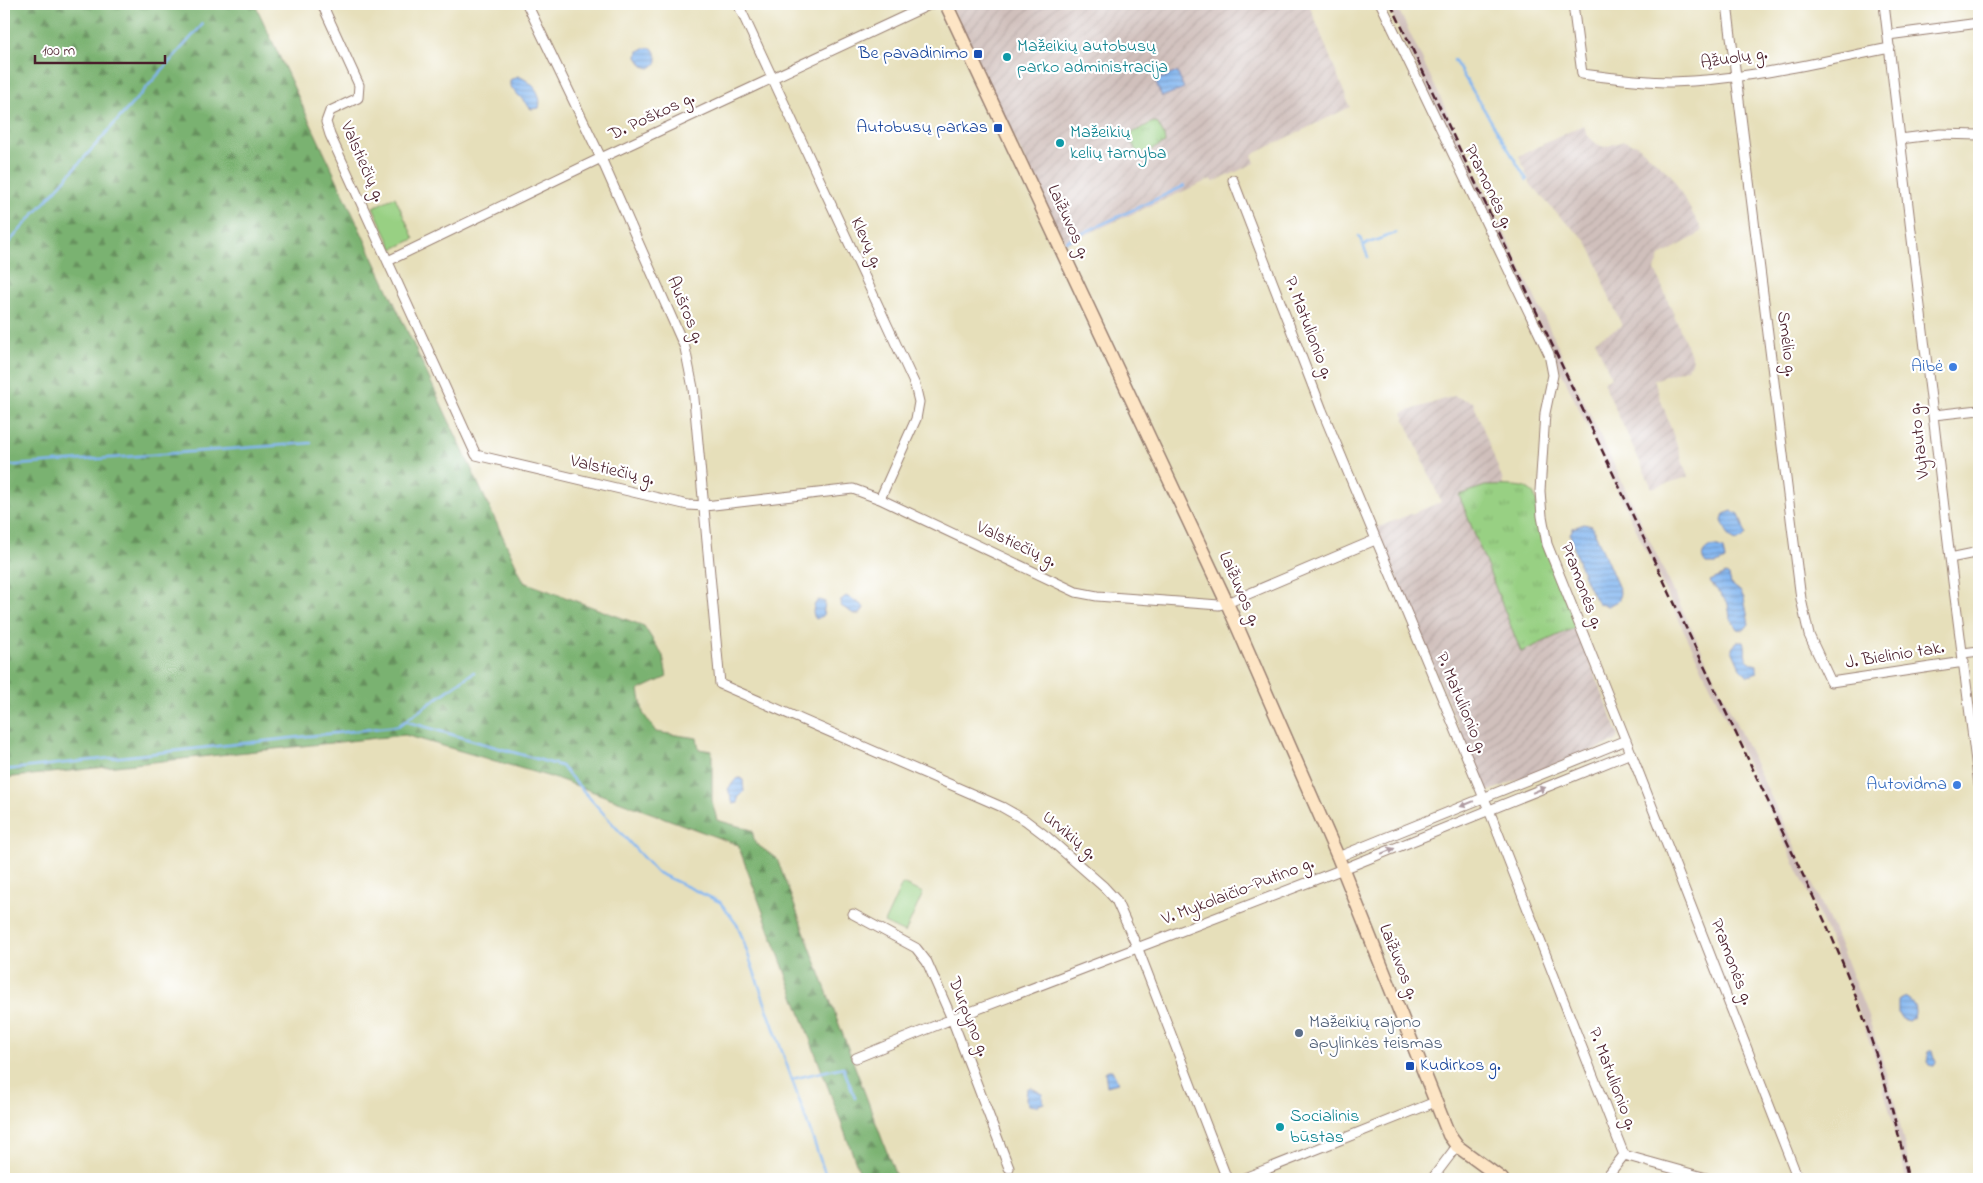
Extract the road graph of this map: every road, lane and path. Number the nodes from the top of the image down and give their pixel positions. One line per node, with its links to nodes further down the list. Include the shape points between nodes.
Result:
1 (322, 4): 19 (street, Valstiečių g., via 359,85 358,98 330,111 326,122)
2 (527, 4): 17 (street, Aušros g.)
3 (738, 4): 14 (street, Klevų g.)
4 (931, 4): 14 (street, D. Poškos g.)
5 (946, 4): 27 (main road, Laižuvos g.)
6 (1381, 4): 32 (street, Pramonės g., via 1549,354 1553,375 1545,413 1540,491 1547,544)
7 (1573, 4): 13 (street, Ąžuolų g., via 1582,74 1647,82)
8 (1727, 4): 13 (street, Smėlio g.)
9 (1884, 4): 11 (street, Vytauto g.)
10 (1979, 23): 11 (street)
11 (1888, 35): 12 (street, Vytauto g.)
12 (1890, 48): 13 (street, Ąžuolų g.); 16 (street, Vytauto g.)
13 (1736, 78): 30 (street, Smėlio g., via 1801,599 1809,635)
14 (772, 79): 17 (street, D. Poškos g.); 22 (street, Klevų g., via 911,376 919,402 916,419)
15 (1979, 135): 16 (street, via 1940,134)
16 (1900, 139): 21 (street, Vytauto g.)
17 (601, 158): 19 (street, D. Poškos g.); 23 (street, Aušros g., via 685,348)
18 (1233, 180): 24 (street, P. Matulionio g.)
19 (388, 261): 23 (street, Valstiečių g., via 476,455 688,506)
20 (1979, 410): 21 (street)
21 (1934, 415): 26 (street, Vytauto g.)
22 (880, 499): 23 (street, Valstiečių g., via 853,489); 27 (street, Valstiečių g., via 1076,592 1106,597)
23 (705, 506): 31 (street, Aušros g.)
24 (1375, 540): 27 (street); 35 (street, P. Matulionio g.)
25 (1979, 552): 26 (street)
26 (1950, 558): 29 (street, Vytauto g.)
27 (1227, 603): 37 (main road, Laižuvos g.)
28 (1979, 651): 29 (street, J. Bielinio tak.)
29 (1964, 658): 30 (street, J. Bielinio tak.); 34 (street, Vytauto g.)
30 (1832, 682)
31 (720, 684): 40 (street, Urvikių g., via 1025,820 1116,900)
32 (1626, 740): 33 (street, Pramonės g.); 35 (street, V. Mykolaičio-Putino g.)
33 (1631, 753): 36 (street, V. Mykolaičio-Putino g., one-way to 33); 53 (street, Pramonės g.)
34 (1979, 785)
35 (1484, 797): 36 (street, P. Matulionio g.); 37 (street, V. Mykolaičio-Putino g., one-way to 37)
36 (1489, 810): 38 (street, V. Mykolaičio-Putino g., one-way to 36); 45 (street, P. Matulionio g.)
37 (1338, 857): 38 (main road, Laižuvos g.)
38 (1343, 869): 40 (street, V. Mykolaičio-Putino g.); 43 (main road, Laižuvos g.)
39 (853, 914): 41 (street, Durpyno g., via 916,948 927,962)
40 (1138, 949): 41 (street, V. Mykolaičio-Putino g.); 47 (street, Urvikių g.)
41 (952, 1019): 42 (street, V. Mykolaičio-Putino g.); 46 (street, Durpyno g.)
42 (856, 1058)
43 (1435, 1102): 44 (main road, Laižuvos g.); 48 (street)
44 (1457, 1146): 49 (street); 50 (main road, Laižuvos g.)
45 (1624, 1155): 51 (street); 52 (street, P. Matulionio g.)
46 (1009, 1168)
47 (1227, 1179)
48 (1242, 1179)
49 (1432, 1179)
50 (1502, 1179)
51 (1605, 1179)
52 (1710, 1179)
53 (1798, 1179)

